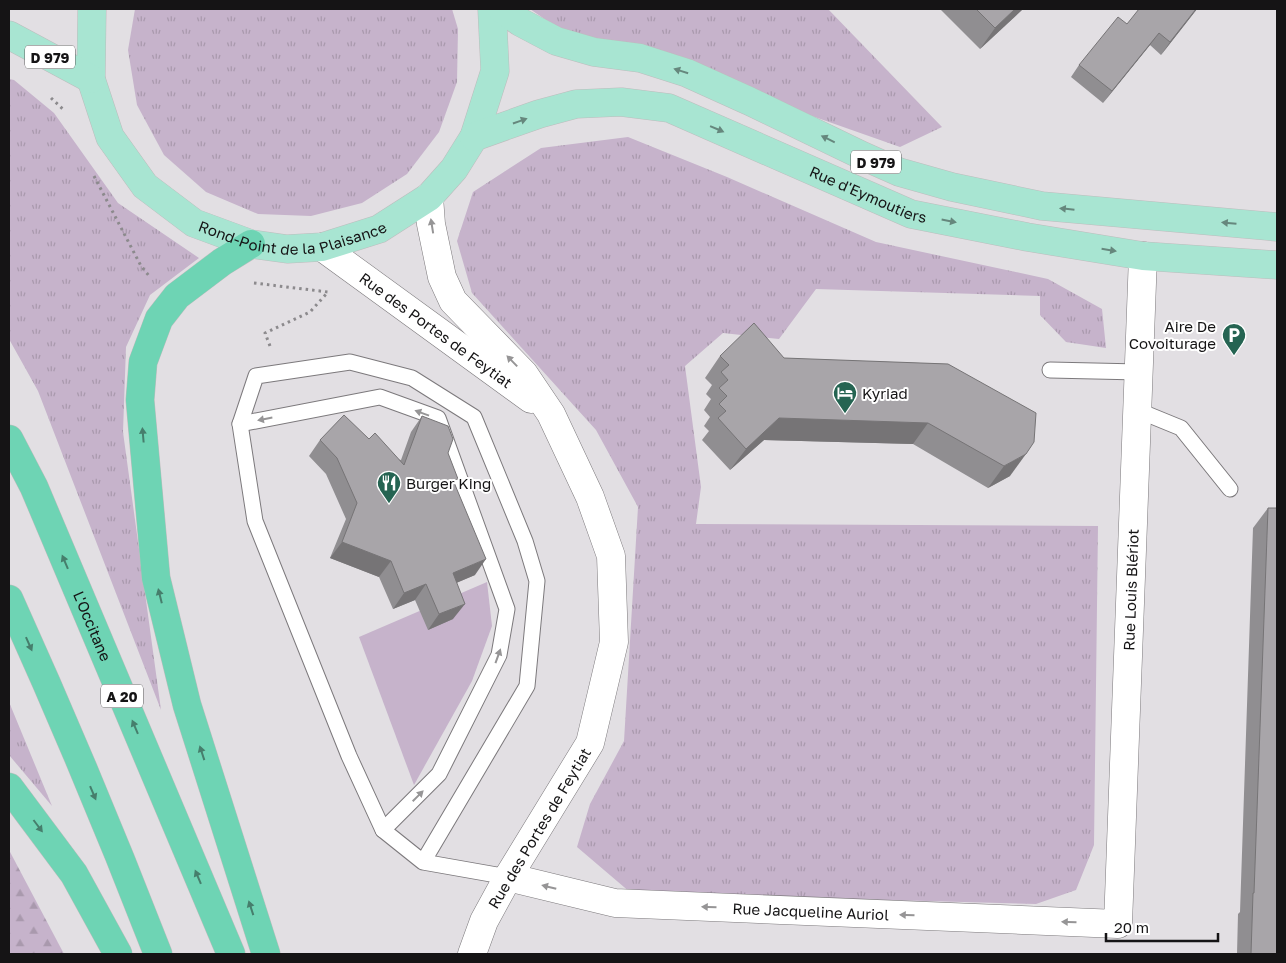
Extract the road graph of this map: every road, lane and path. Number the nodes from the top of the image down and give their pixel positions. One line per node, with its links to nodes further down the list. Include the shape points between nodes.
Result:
1 (92, 9): 5 (main road, Rond-Point de la Plaisance)
2 (492, 9): 6 (main road, Rond-Point de la Plaisance, via 495,71)
3 (502, 9): 8 (main road, D 979, one-way to 3, via 1042,206 952,187 899,172 687,73 640,58 594,52 556,41)
4 (9, 35): 5 (main road, D 979)
5 (91, 79): 9 (main road, Rond-Point de la Plaisance, via 110,137 145,186 194,223)
6 (474, 137): 7 (main road, Rond-Point de la Plaisance, via 454,169); 11 (main road, Rue d'Eymoutiers / D 979, one-way to 11, via 576,104 621,102 669,108 911,214)
7 (429, 197): 10 (main road, Rond-Point de la Plaisance, via 379,229); 16 (street, Rue des Portes de Feytiat, one-way to 7, via 524,374 453,301 442,277)
8 (1277, 227)
9 (251, 244): 10 (main road, Rond-Point de la Plaisance, via 286,248); 29 (highway, one-way to 9, via 187,705 156,578 140,400 143,362 159,318 177,296)
10 (322, 246): 16 (street, Rue des Portes de Feytiat)
11 (1143, 256): 12 (main road, Rue d'Eymoutiers / D 979); 14 (street, Rue Louis Blériot)
12 (1277, 265)
13 (1050, 370): 14 (lane)
14 (1139, 372): 15 (street, Rue Louis Blériot)
15 (1137, 410): 19 (lane, via 1181,428); 25 (street, Rue Louis Blériot)
16 (551, 414): 24 (street, Rue des Portes de Feytiat, via 590,497 611,556 614,642 590,743)
17 (240, 424): 22 (lane, via 255,521 349,756); 22 (lane, one-way to 17, via 439,774 500,655 508,609 438,418 380,397); 23 (lane, via 256,376 350,362 412,378 474,417 525,541 537,581 527,686)
18 (9, 439): 28 (highway, L'Occitane / A 20, one-way to 18, via 34,487)
19 (1230, 489)
20 (9, 599): 27 (highway, one-way to 27, via 116,847)
21 (9, 787): 26 (highway, one-way to 26, via 74,874)
22 (383, 830): 23 (lane)
23 (423, 862): 24 (lane)
24 (508, 877): 25 (street, Rue Jacqueline Auriol, one-way to 24, via 615,903); 30 (street, Rue des Portes de Feytiat, via 484,921)
25 (1118, 924)
26 (118, 954)
27 (158, 954)
28 (231, 954)
29 (266, 954)
30 (472, 954)

